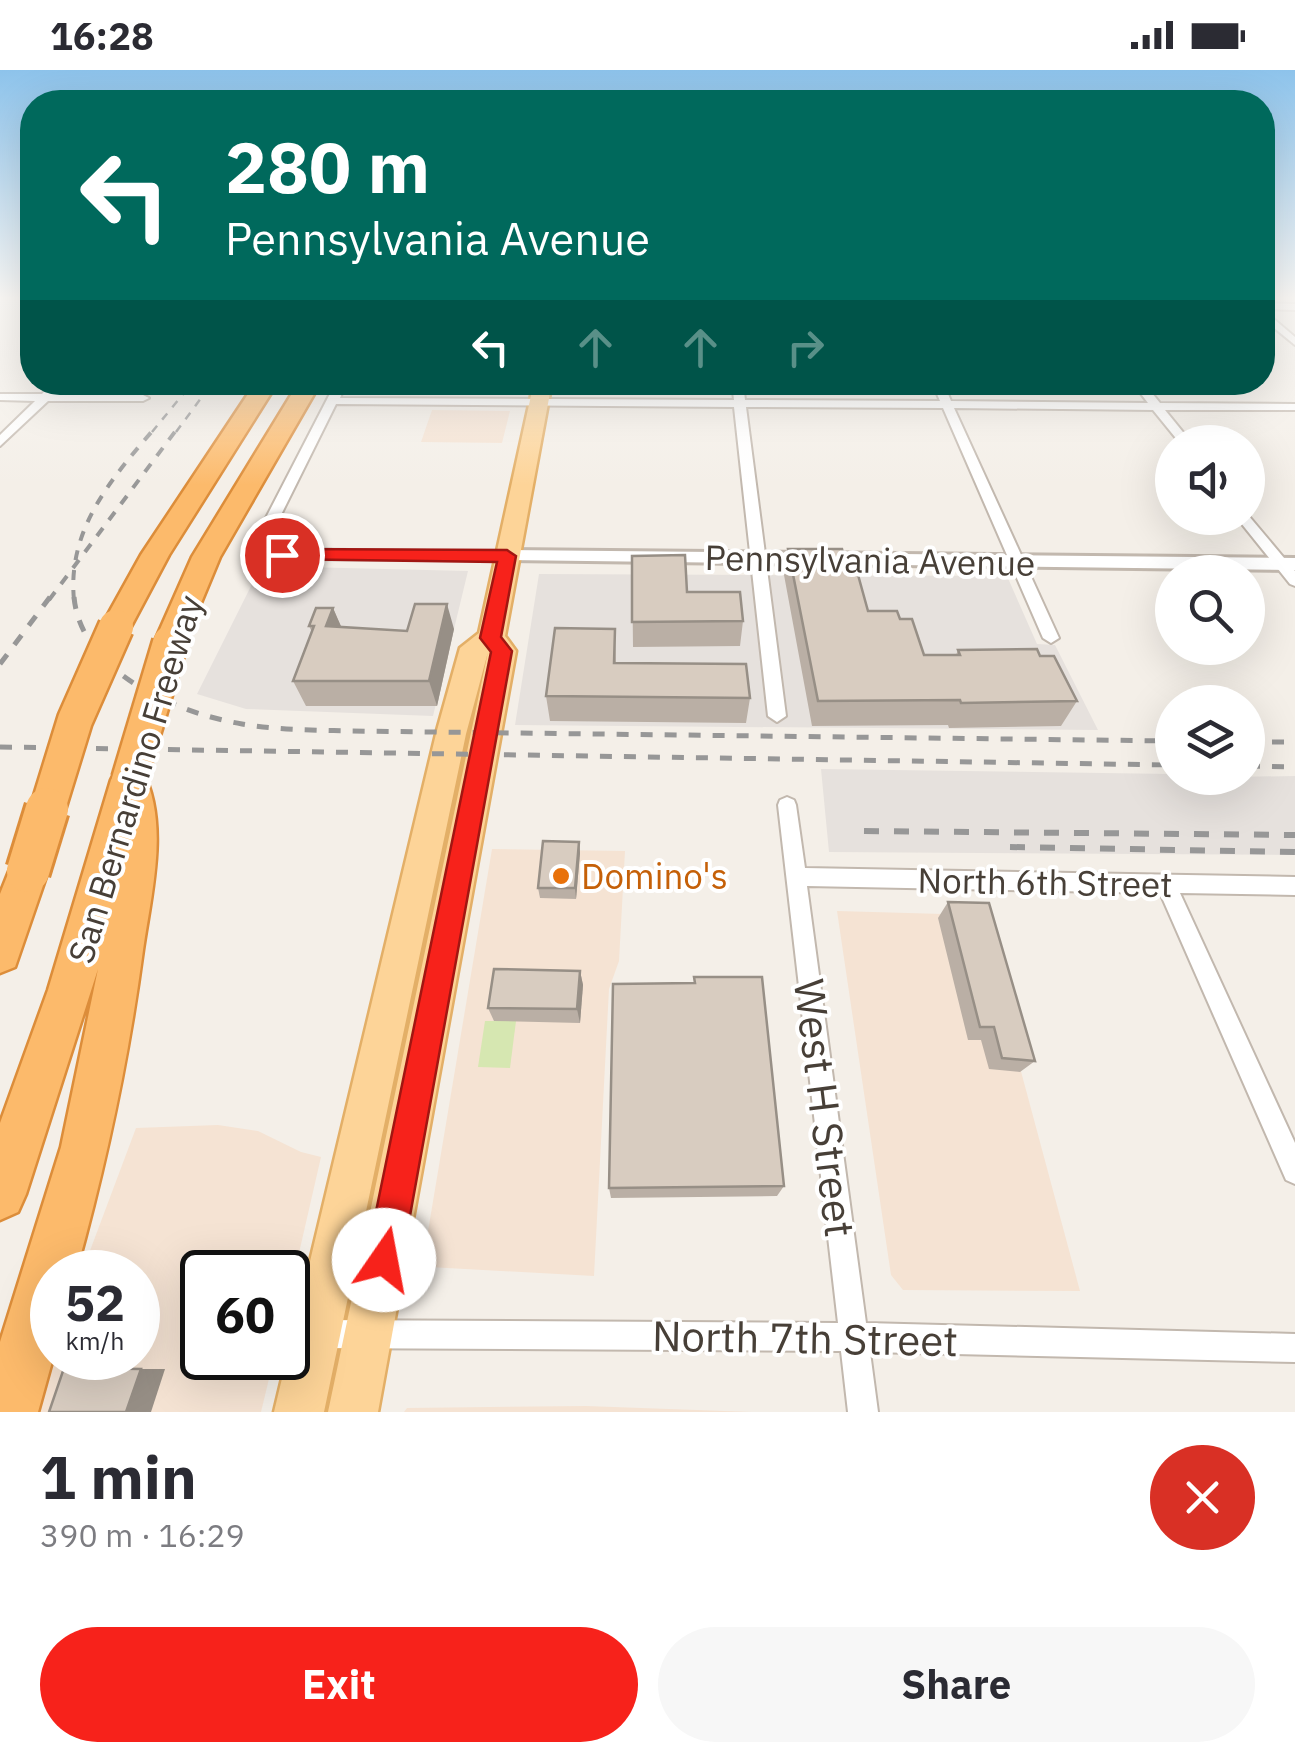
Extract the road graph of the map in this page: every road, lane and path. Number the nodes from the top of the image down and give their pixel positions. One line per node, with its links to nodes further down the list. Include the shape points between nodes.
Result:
1 (259, 395): 33 (highway, San Bernardino Freeway, bridge, via 116,626 76,720)
2 (319, 395): 28 (highway, San Bernardino Freeway, bridge, via 206,557 170,642 129,780)
3 (320, 395): 19 (street, Pennsylvania Avenue, via 261,541 266,552)
4 (540, 395): 19 (main road)
5 (601, 395): 12 (street)
6 (739, 395): 12 (street)
7 (942, 395): 13 (street)
8 (1148, 395): 14 (street)
9 (0, 396): 10 (street)
10 (45, 397): 11 (street); 17 (street)
11 (142, 398)
12 (740, 402): 13 (street); 20 (street)
13 (946, 404): 14 (street); 21 (street)
14 (1156, 406): 15 (street); 16 (street)
15 (1295, 407)
16 (1171, 425)
17 (0, 442)
18 (1260, 535): 22 (street)
19 (507, 556): 20 (street, Pennsylvania Avenue); 24 (main road)
20 (758, 557): 21 (street, Pennsylvania Avenue); 26 (street)
21 (1016, 562): 22 (street, Pennsylvania Avenue); 25 (street)
22 (1288, 564): 23 (street)
23 (1295, 582)
24 (490, 638): 29 (main road, via 474,648); 34 (main road, via 502,651)
25 (1051, 638)
26 (778, 716)
27 (787, 804): 30 (street, West H Street)
28 (123, 850): 36 (highway, San Bernardino Freeway); 41 (highway, via 108,1040 86,1147)
29 (423, 860): 34 (main road, via 438,861 446,872 435,934); 38 (main road)
30 (796, 876): 31 (street, North 6th Street); 39 (street, West H Street)
31 (1166, 884): 32 (street, North 6th Street); 35 (street)
32 (1295, 886)
33 (0, 953)
34 (443, 962): 37 (main road)
35 (1295, 1171)
36 (0, 1194)
37 (369, 1333): 38 (street, North 7th Street); 39 (street, North 7th Street); 43 (main road)
38 (316, 1334): 42 (main road)
39 (854, 1337): 40 (street, North 7th Street); 44 (street, West H Street)
40 (1295, 1348)
41 (8, 1412)
42 (299, 1412)
43 (353, 1412)
44 (863, 1412)

